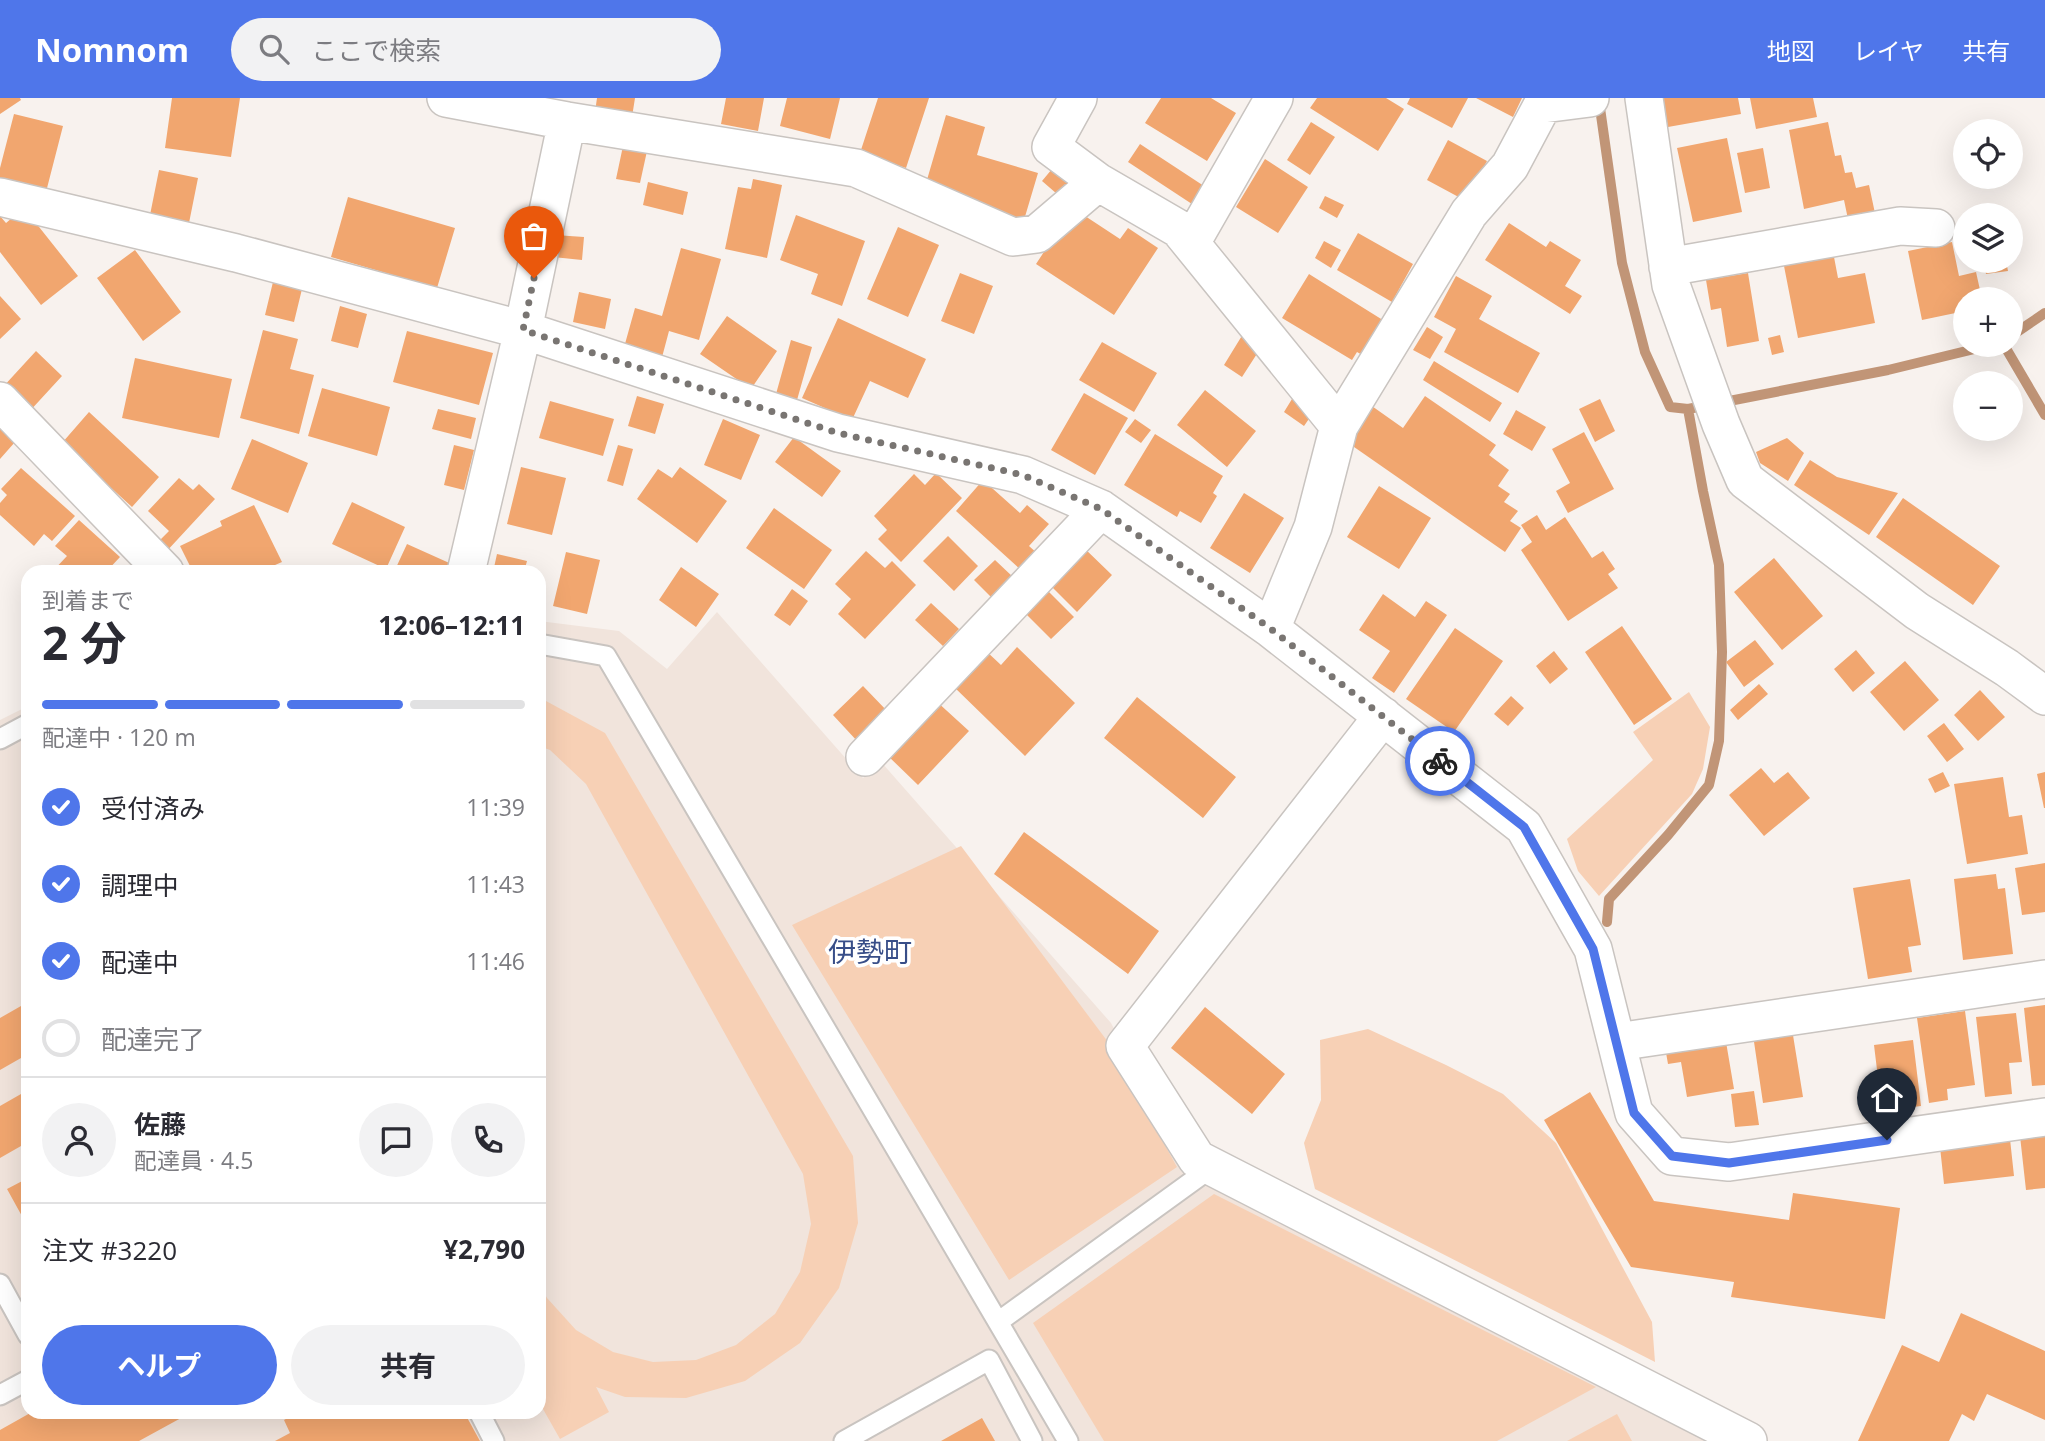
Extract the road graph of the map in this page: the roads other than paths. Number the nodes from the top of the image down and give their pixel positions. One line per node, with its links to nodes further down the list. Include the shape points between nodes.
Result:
1 (446, 98): 6 (street)
2 (1078, 98): 7 (street, via 1051,147)
3 (1274, 98): 10 (street)
4 (1644, 98): 11 (street)
5 (1576, 100): 14 (street, via 1543,104 1510,166 1469,213)
6 (567, 121): 7 (street, via 856,168 1013,237 1037,234); 12 (street)
7 (1098, 182): 10 (street, via 1180,229)
8 (0, 197): 12 (street, via 236,253)
9 (1936, 228): 11 (street, via 1900,226)
10 (1191, 243): 14 (street)
11 (1668, 267): 20 (street, via 1721,424 1745,480 1917,611)
12 (523, 330): 15 (street, via 838,433 1023,475); 17 (street)
13 (0, 401): 16 (street)
14 (1339, 426): 18 (street, via 1313,527)
15 (1101, 509): 18 (street); 24 (street)
16 (158, 565)
17 (468, 565)
18 (1271, 629): 21 (street)
19 (546, 645): 31 (lane, via 606,656)
20 (2045, 696)
21 (1383, 716): 26 (street, via 1524,827 1593,949); 28 (street, via 1125,1046 1197,1159)
22 (21, 728): 23 (lane)
23 (0, 739)
24 (865, 757)
25 (2045, 979): 26 (street)
26 (1617, 1042): 27 (street, via 1634,1113 1672,1156 1729,1163)
27 (2045, 1117)
28 (1212, 1167): 31 (lane); 39 (street)
29 (0, 1284): 30 (lane)
30 (21, 1322)
31 (998, 1322): 38 (lane)
32 (21, 1384): 33 (lane)
33 (0, 1395)
34 (483, 1419): 35 (lane)
35 (494, 1441)
36 (844, 1441): 37 (lane, via 989,1360)
37 (1032, 1441)
38 (1068, 1441)
39 (1748, 1441)

